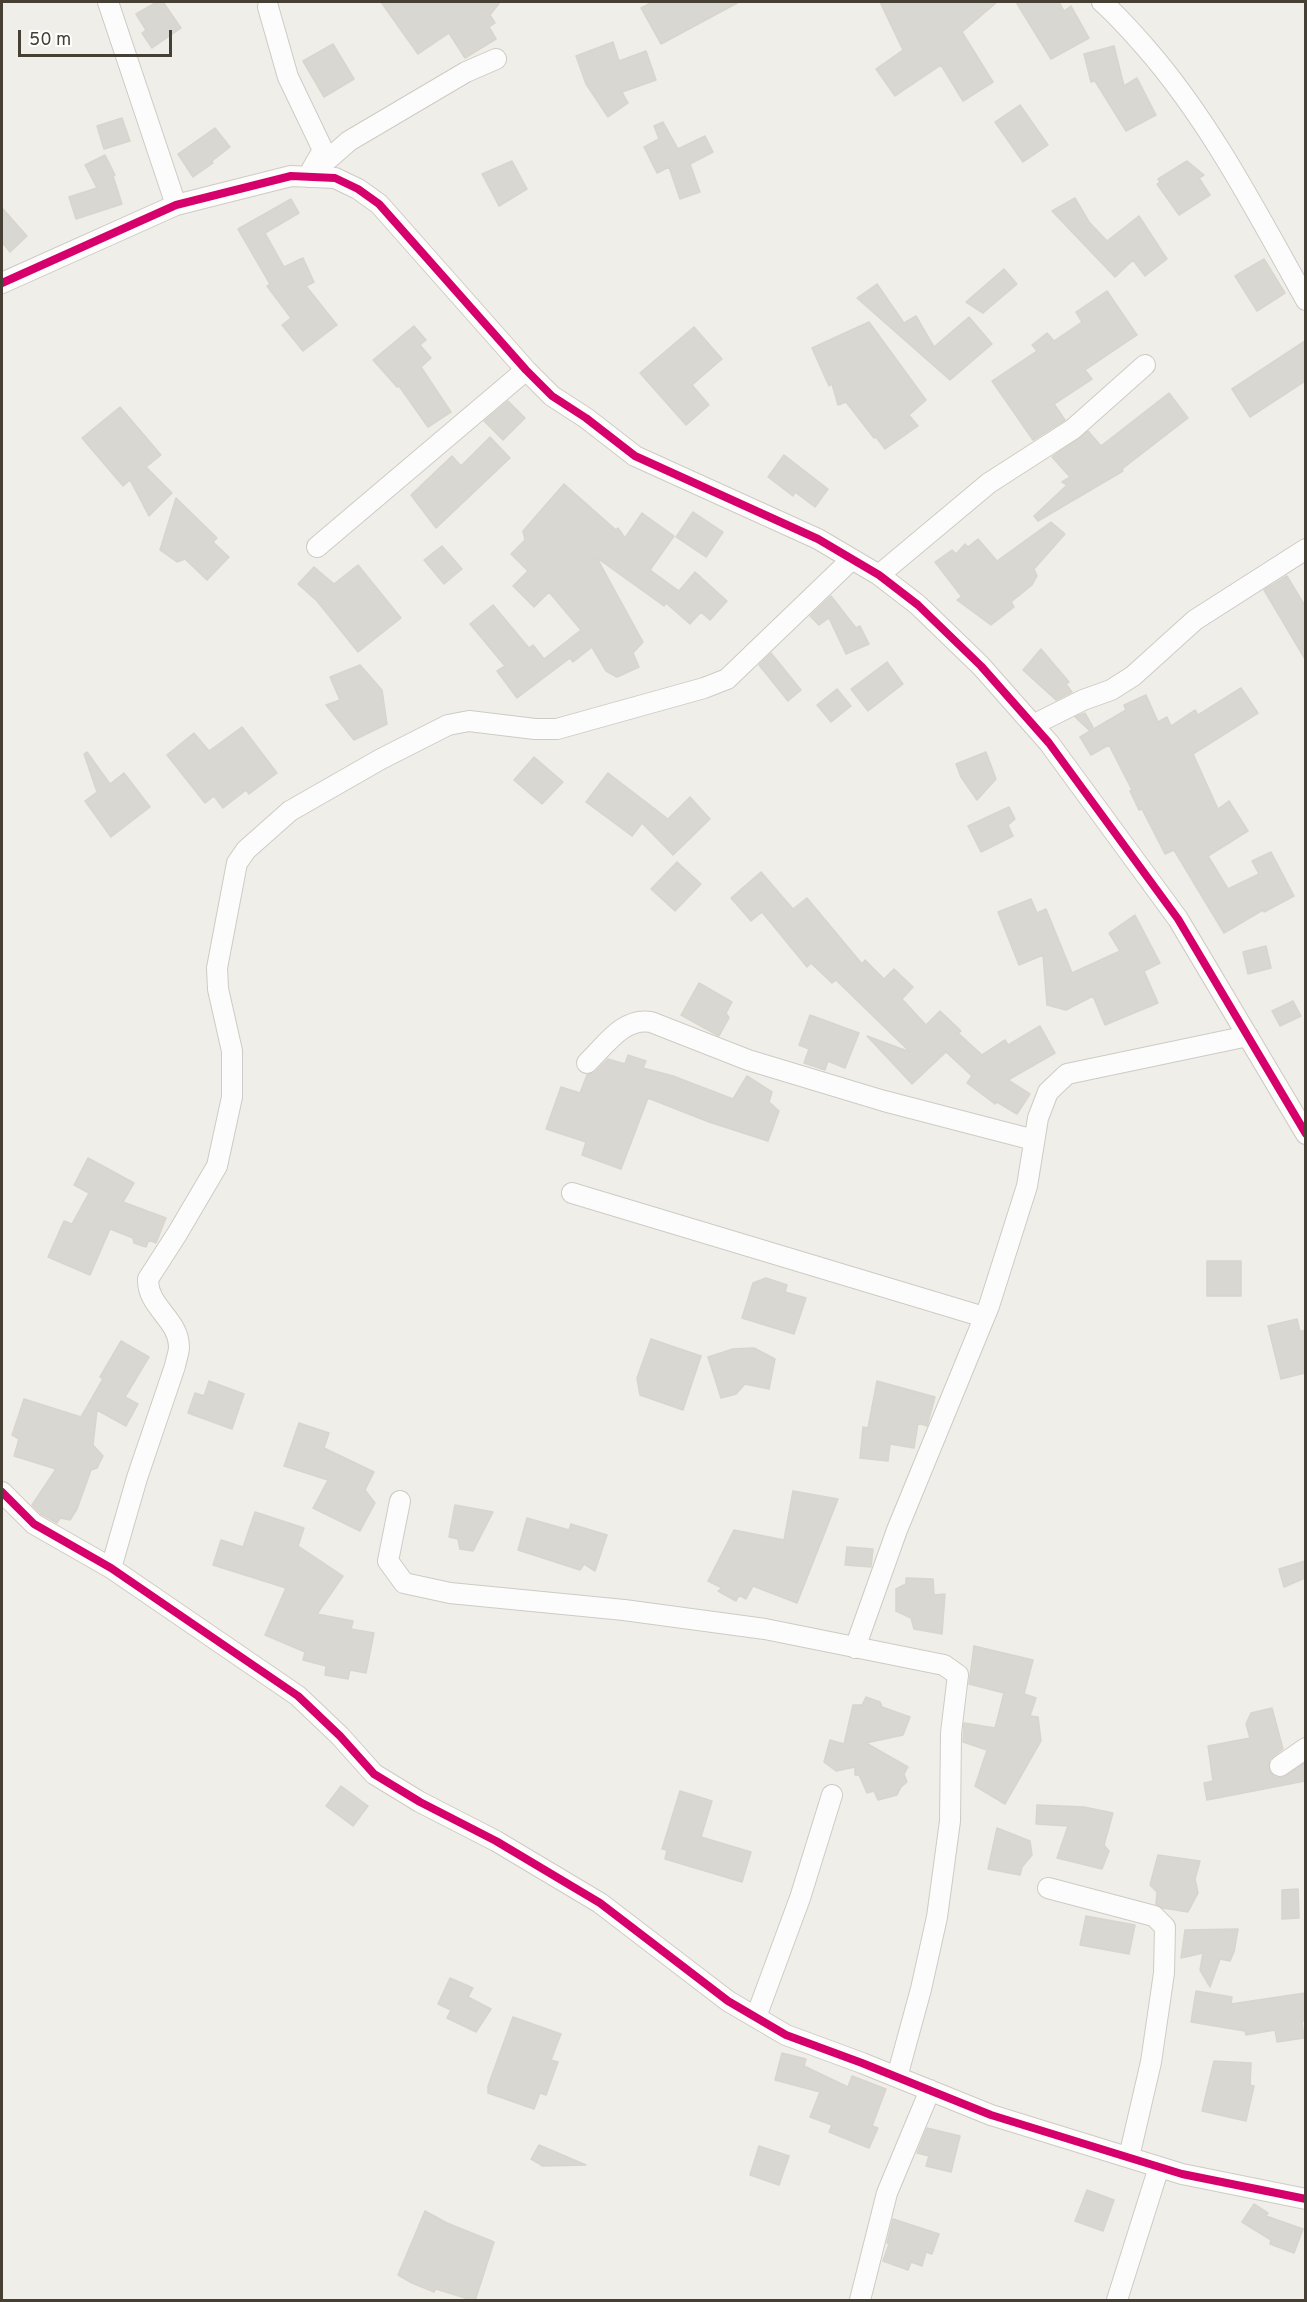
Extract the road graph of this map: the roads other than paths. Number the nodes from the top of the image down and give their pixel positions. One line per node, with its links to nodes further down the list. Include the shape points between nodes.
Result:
1 (108, 2): 6 (street)
2 (1102, 2): 8 (street, via 1176,82 1232,167)
3 (268, 7): 5 (street, via 288,77 323,150)
4 (496, 59): 5 (street, via 466,72 349,141)
5 (308, 177): 6 (street, via 291,176 252,184); 10 (street, via 335,178 379,204)
6 (176, 205): 7 (street)
7 (2, 284)
8 (1305, 300)
9 (1145, 365): 14 (street, via 1073,429 989,483)
10 (526, 370): 11 (street); 13 (street, via 552,396 634,456)
11 (317, 547)
12 (1305, 549): 15 (street, via 1195,620 1133,676)
13 (852, 559): 14 (street); 24 (street, via 727,679 557,729 469,721 447,725 290,812 246,850 237,863 217,968 232,1051 232,1097 217,1166 148,1279 150,1296 172,1324 179,1347)
14 (879, 576): 15 (street, via 918,605 981,666)
15 (1033, 725): 16 (street, via 1178,919)
16 (1248, 1036): 18 (street); 19 (street, via 1067,1074 1048,1092)
17 (587, 1063): 19 (street, via 626,1025 634,1021 651,1022 748,1060)
18 (1305, 1134)
19 (1034, 1140): 21 (street, via 1027,1186)
20 (572, 1193): 21 (street)
21 (984, 1317): 25 (street, via 897,1530)
22 (2, 1492): 24 (street, via 34,1524)
23 (400, 1501): 25 (street, via 388,1561 404,1583 450,1593 765,1629)
24 (111, 1568): 30 (street, via 298,1696 374,1774 600,1903 728,2001)
25 (855, 1648): 31 (street, via 944,1665 958,1675 951,1733 950,1821 937,1917)
26 (1305, 1748): 27 (street)
27 (1280, 1766)
28 (832, 1795): 30 (street, via 800,1898)
29 (1048, 1888): 33 (street, via 1154,1916 1165,1927 1164,1972 1152,2050)
30 (756, 2017): 31 (street, via 786,2035)
31 (897, 2077): 32 (street)
32 (930, 2090): 33 (street, via 991,2115); 36 (street, via 887,2193)
33 (1129, 2157): 34 (street)
34 (1159, 2167): 35 (street); 37 (street)
35 (1305, 2199)
36 (860, 2301)
37 (1117, 2301)

